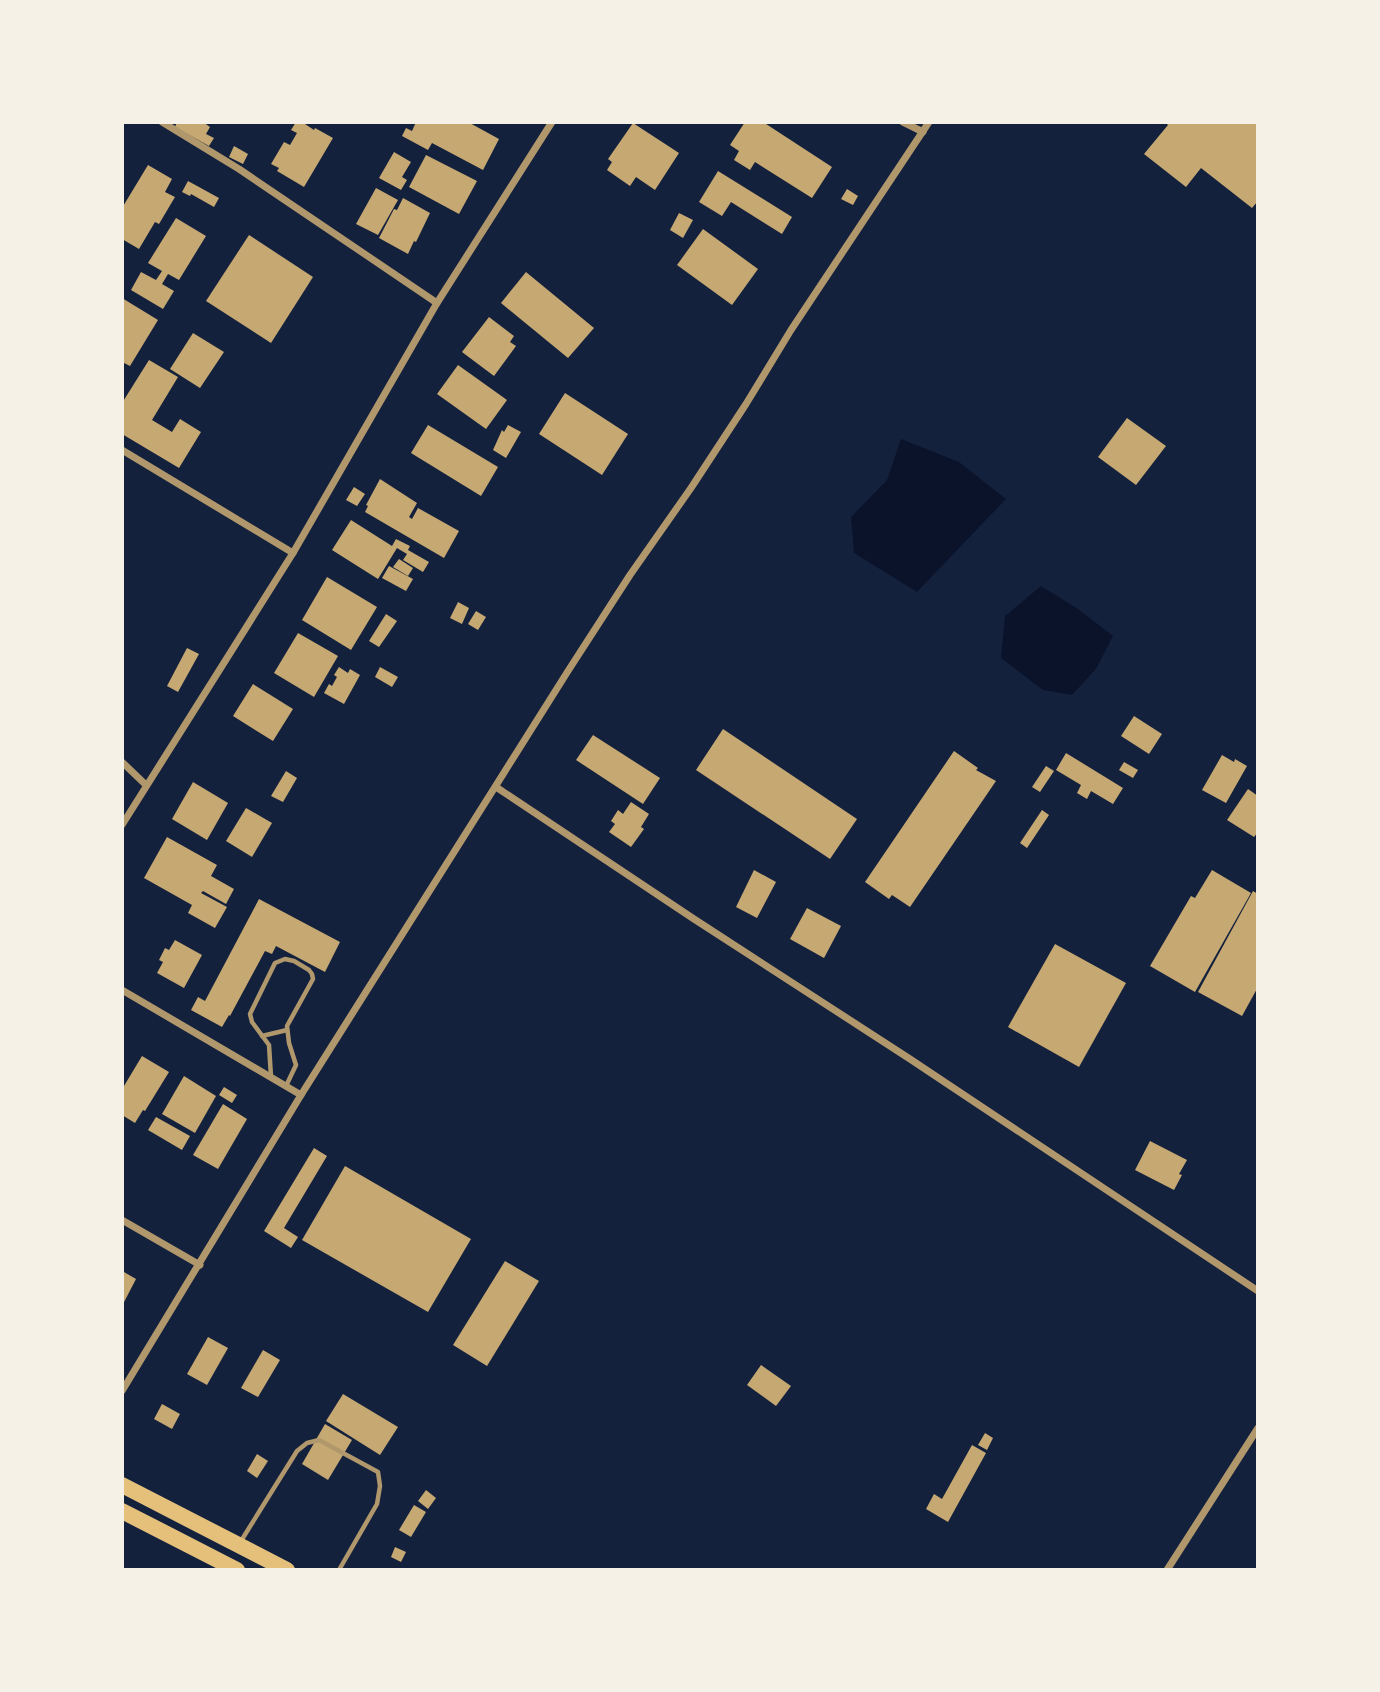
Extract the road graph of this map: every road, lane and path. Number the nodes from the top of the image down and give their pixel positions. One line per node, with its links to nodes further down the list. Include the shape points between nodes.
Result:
1 (162, 122): 6 (street)
2 (552, 122): 6 (street)
3 (902, 122): 5 (street)
4 (929, 122): 5 (street)
5 (922, 132): 11 (street)
6 (437, 303): 8 (street)
7 (122, 450): 8 (street)
8 (293, 553): 10 (street)
9 (122, 762): 10 (street)
10 (146, 785): 12 (street)
11 (496, 787): 18 (street); 21 (street)
12 (122, 825)
13 (122, 990): 16 (street)
14 (287, 1030): 15 (lane); 15 (lane, via 313,979 309,970 285,959 275,963 251,1011 250,1018); 17 (lane, via 296,1065)
15 (262, 1036): 16 (lane, via 270,1048)
16 (271, 1077): 17 (street)
17 (286, 1086): 18 (street)
18 (301, 1095): 20 (street)
19 (122, 1220): 20 (street)
20 (200, 1265): 22 (street)
21 (1258, 1291)
22 (122, 1391)
23 (1258, 1428): 30 (street)
24 (122, 1485): 26 (highway)
25 (122, 1511): 27 (highway)
26 (239, 1545): 28 (highway); 29 (lane, via 297,1451 319,1440 378,1472 377,1503)
27 (237, 1569)
28 (287, 1570)
29 (339, 1570)
30 (1167, 1570)

